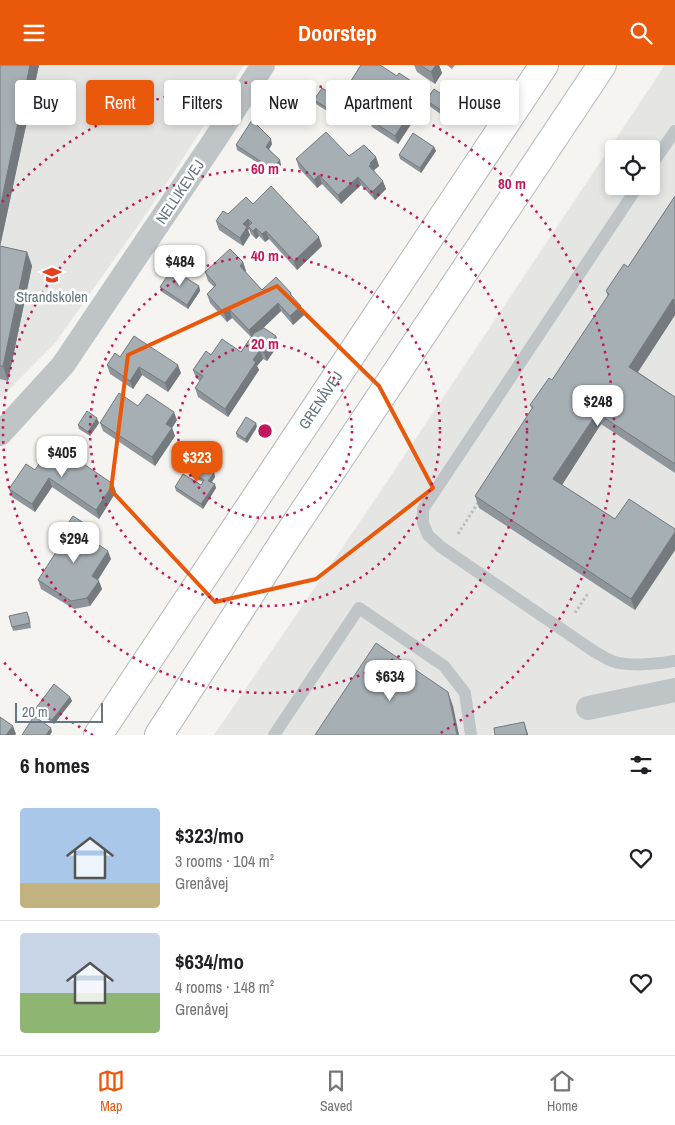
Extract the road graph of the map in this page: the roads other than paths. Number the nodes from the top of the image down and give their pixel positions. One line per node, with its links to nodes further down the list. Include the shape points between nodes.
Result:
1 (263, 65): 7 (street, NELLIKEVEJ, via 62,365)
2 (544, 65): 11 (main road, GRENÅVEJ)
3 (602, 65): 12 (main road)
4 (675, 131): 5 (lane)
5 (660, 153)
6 (632, 195): 8 (lane, via 423,509 423,523 428,535 441,547 613,662 656,664)
7 (0, 434)
8 (675, 661)
9 (675, 689): 10 (street)
10 (588, 708)
11 (98, 735)
12 (159, 735)
13 (274, 735): 14 (lane, via 359,608 444,666 464,693)
14 (471, 735)

